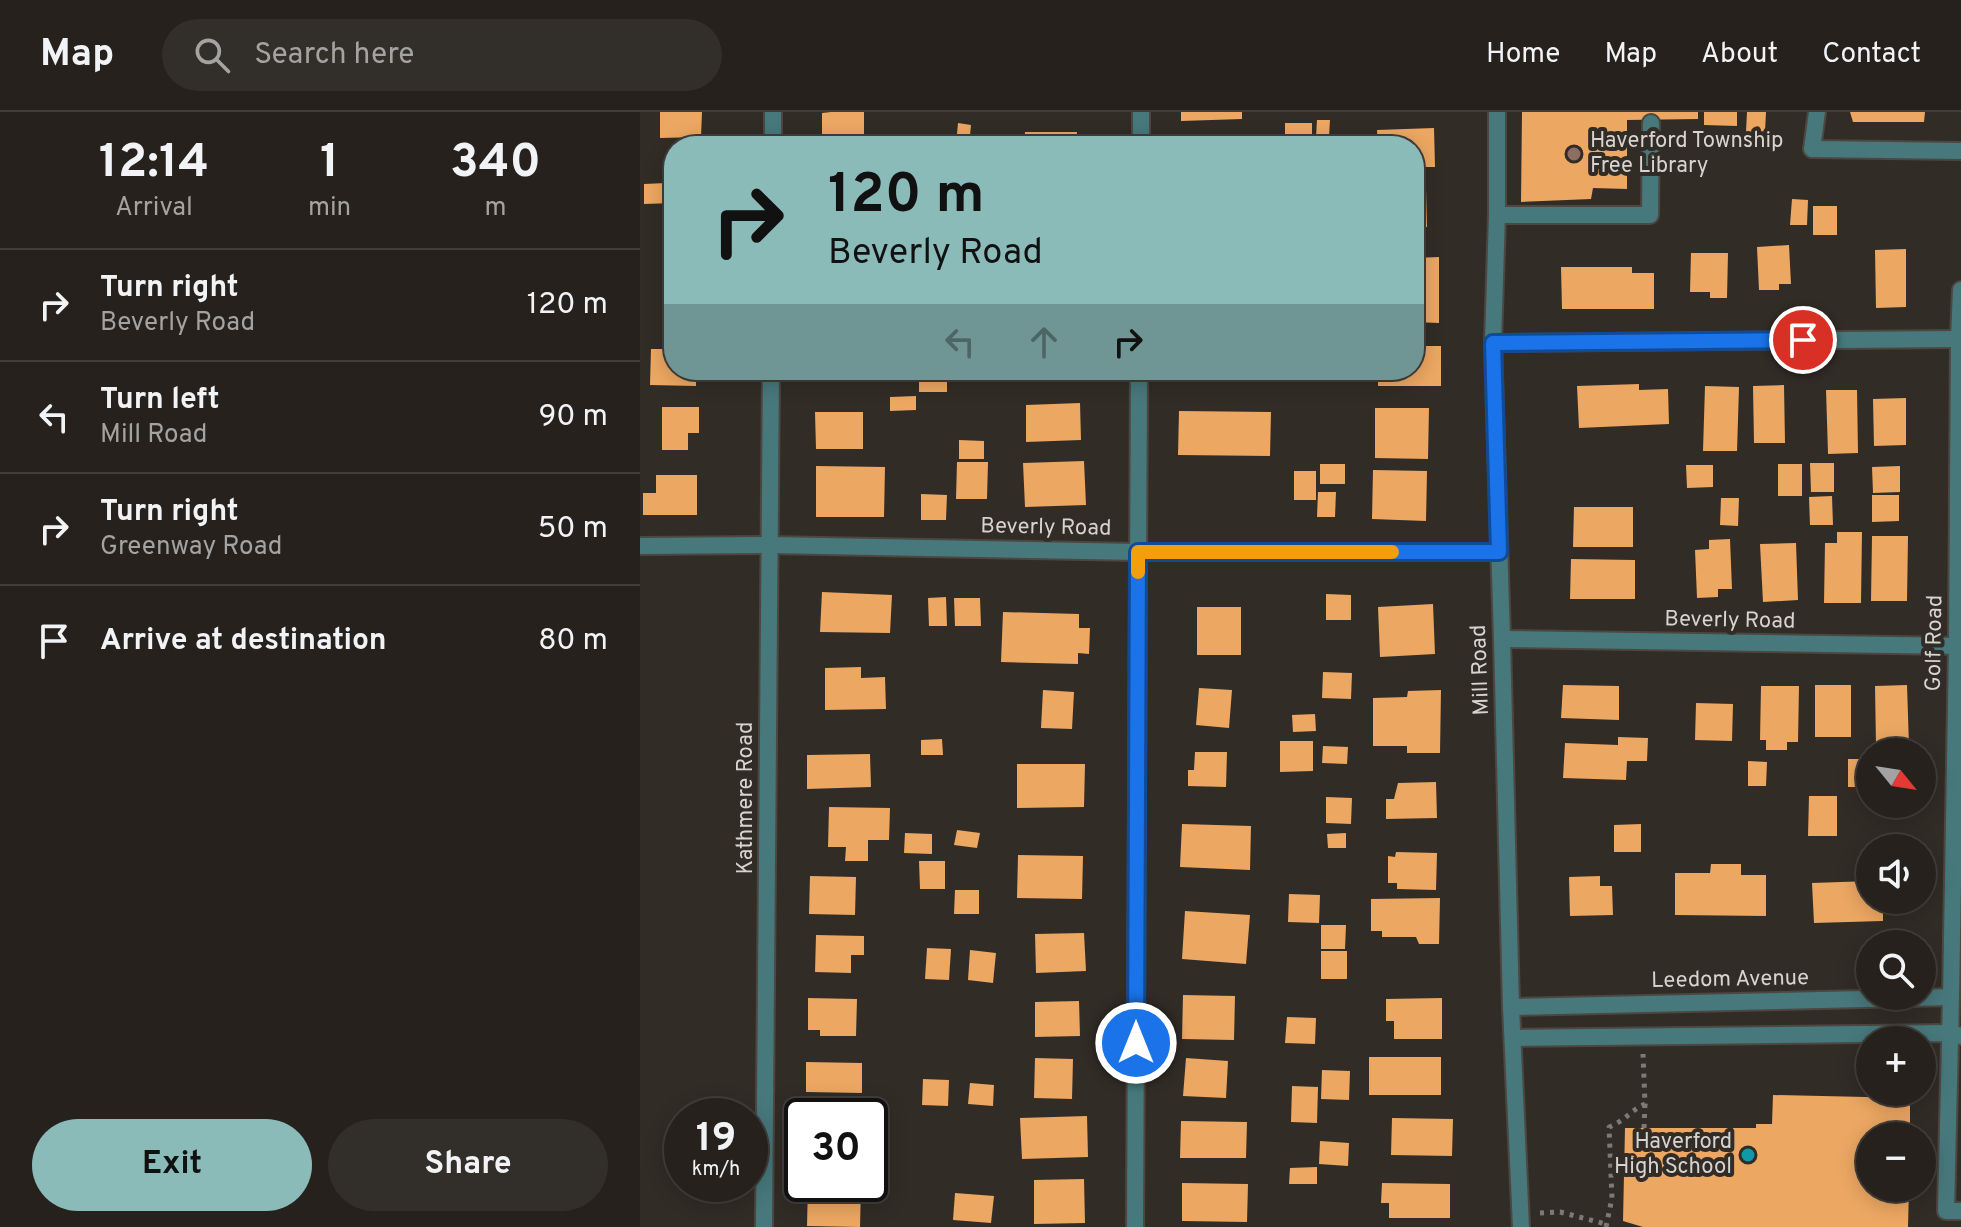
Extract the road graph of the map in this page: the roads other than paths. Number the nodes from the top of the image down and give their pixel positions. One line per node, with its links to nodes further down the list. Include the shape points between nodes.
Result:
1 (773, 112): 6 (street)
2 (1141, 112): 7 (street)
3 (1497, 112): 9 (street, Mill Road)
4 (1817, 112): 8 (street, via 1812,149)
5 (1651, 123): 9 (street, via 1650,215)
6 (773, 136)
7 (1141, 136)
8 (1961, 151)
9 (1497, 215): 12 (street, Mill Road)
10 (1961, 290): 11 (street, Golf Road)
11 (1959, 339): 12 (street); 20 (street, Golf Road)
12 (1493, 343): 18 (street, Mill Road)
13 (771, 380): 15 (street, Kathmere Road)
14 (1139, 380): 17 (street)
15 (770, 545): 16 (street, Beverly Road); 17 (street, Beverly Road); 26 (street, Kathmere Road)
16 (640, 546)
17 (1138, 552): 18 (street, Beverly Road); 27 (street)
18 (1499, 552): 19 (street, Mill Road)
19 (1502, 639): 20 (street, Beverly Road); 22 (street, Mill Road)
20 (1957, 646): 21 (street, Golf Road)
21 (1951, 997): 22 (street, Leedom Avenue); 23 (street, Golf Road)
22 (1511, 1007): 24 (street, Mill Road)
23 (1956, 1035): 24 (street); 25 (street, Golf Road, via 1946,1211)
24 (1513, 1038): 28 (street, Mill Road)
25 (1961, 1211)
26 (764, 1227)
27 (1135, 1227)
28 (1521, 1227)

